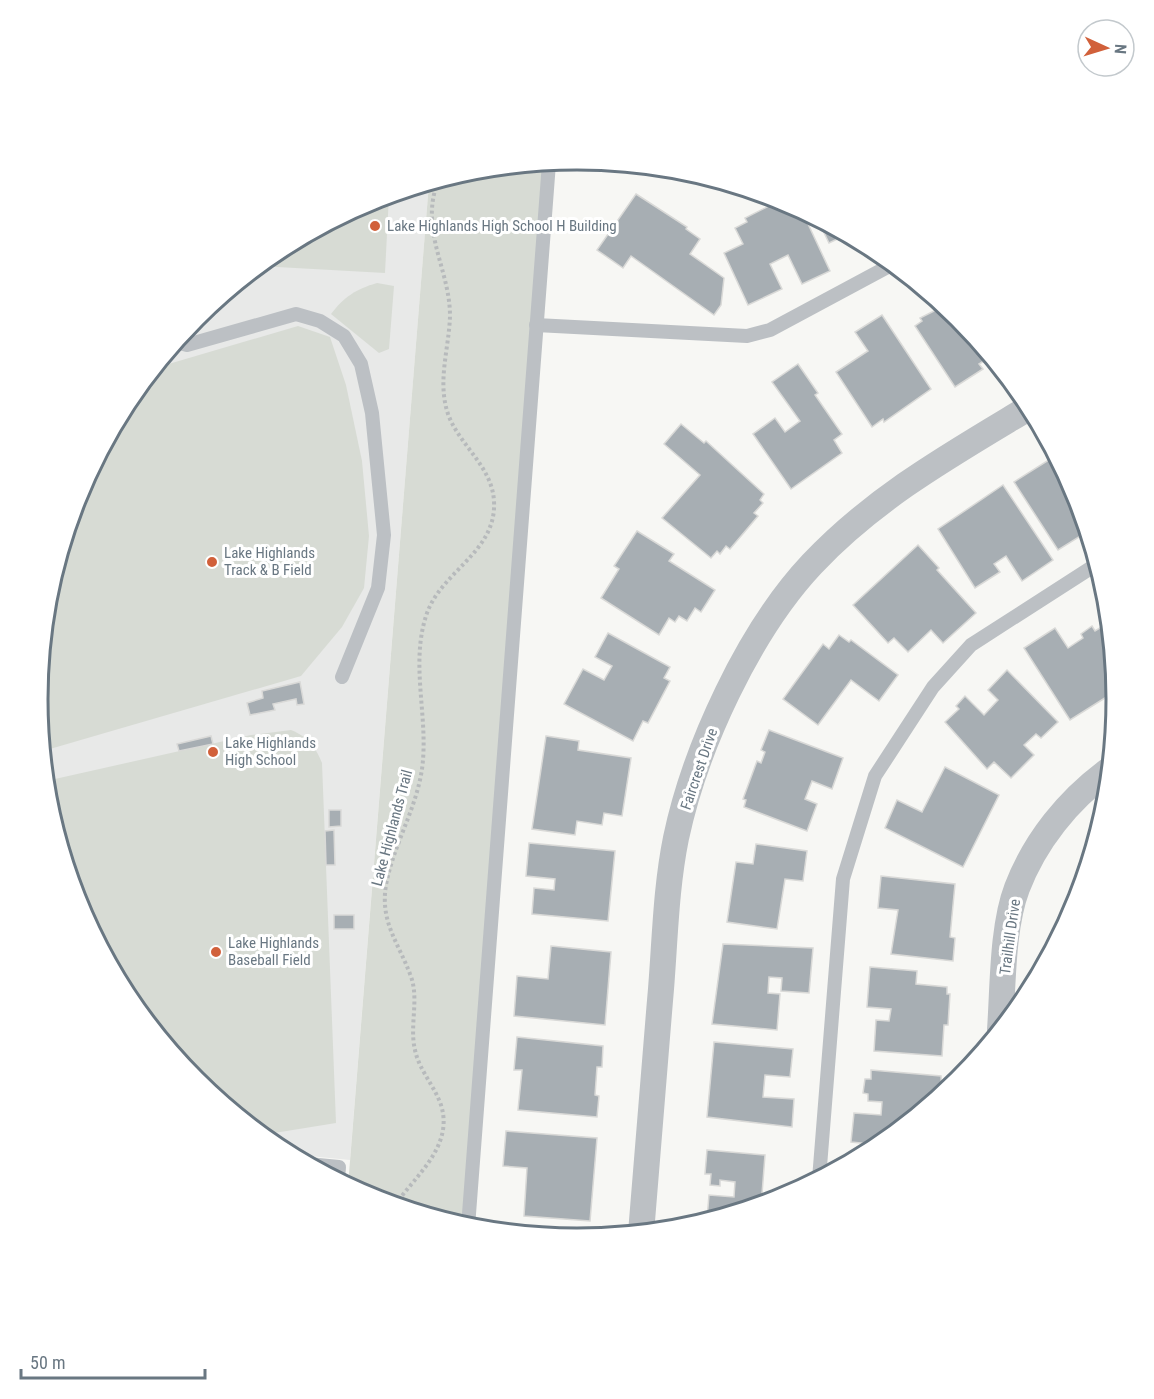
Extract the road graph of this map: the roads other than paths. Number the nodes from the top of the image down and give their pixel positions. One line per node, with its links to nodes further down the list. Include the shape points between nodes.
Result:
1 (548, 172): 3 (lane)
2 (883, 269): 3 (lane, via 770,330 747,336)
3 (536, 325): 13 (lane)
4 (185, 344): 7 (lane, via 296,314 320,321 344,336 362,364 372,413 384,535 378,588)
5 (1021, 412): 14 (street, Faircrest Drive, via 911,478 857,522 811,565 774,612 736,676 700,754 676,838)
6 (1089, 569): 11 (lane, via 971,645 933,687 875,776 843,879)
7 (342, 677)
8 (1100, 779): 9 (street, Trailhill Drive, via 1067,807 1036,846 1016,890 1006,943)
9 (1001, 1016)
10 (327, 1166): 12 (lane, via 339,1167)
11 (820, 1169)
12 (339, 1172)
13 (469, 1217)
14 (642, 1224)

